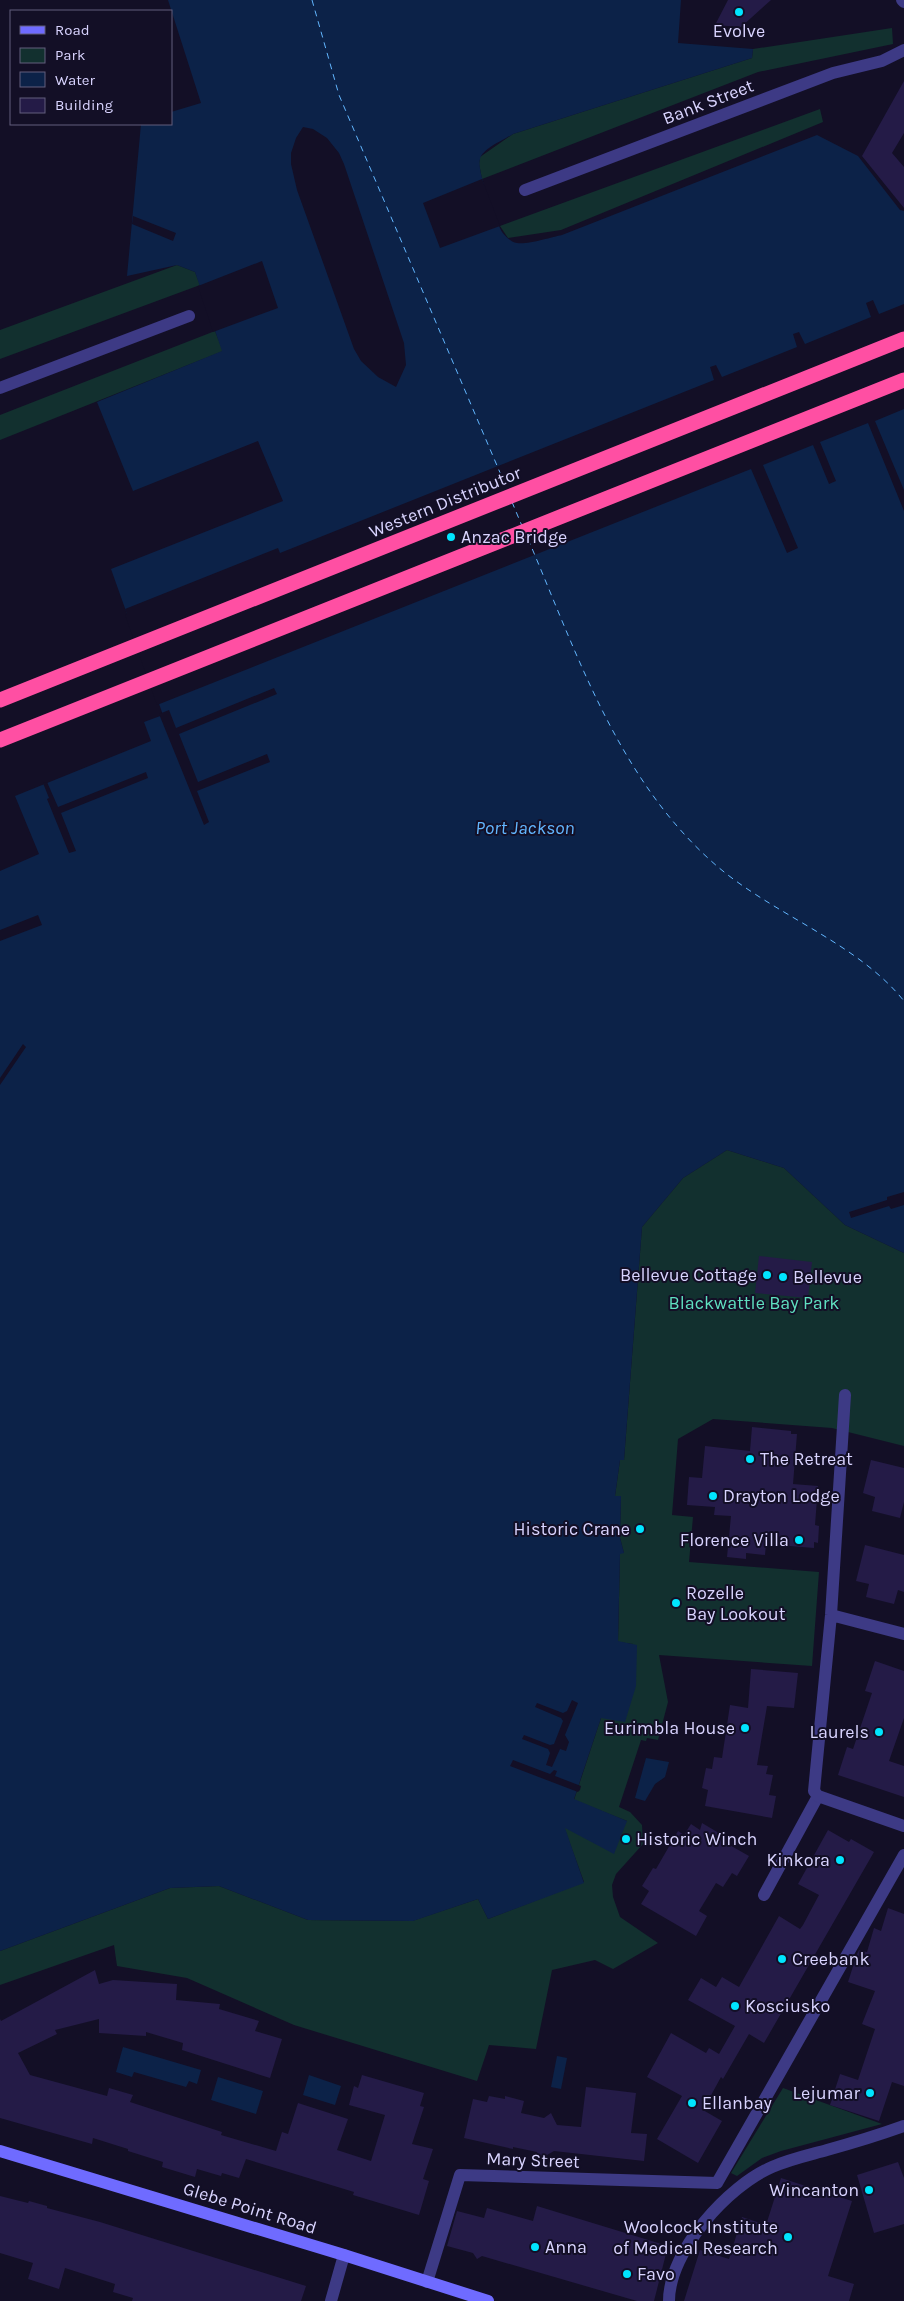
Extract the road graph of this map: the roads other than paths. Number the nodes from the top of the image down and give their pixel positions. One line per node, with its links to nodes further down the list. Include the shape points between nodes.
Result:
1 (904, 50): 2 (street, Bank Street, via 882,61 834,73)
2 (525, 190)
3 (189, 316): 6 (street)
4 (904, 339): 7 (highway, Western Distributor)
5 (904, 380): 8 (highway)
6 (0, 388)
7 (0, 700)
8 (0, 740)
9 (845, 1395): 10 (street)
10 (832, 1615): 11 (street); 12 (street, via 813,1789)
11 (904, 1634)
12 (818, 1796): 13 (street); 15 (street)
13 (904, 1826)
14 (904, 1855): 18 (street)
15 (764, 1895)
16 (904, 2126): 19 (street, via 773,2166)
17 (0, 2151): 20 (street, Glebe Point Road)
18 (717, 2183): 19 (street); 21 (street, Mary Street, via 460,2174)
19 (730, 2196): 24 (street, via 688,2242 673,2273)
20 (344, 2255): 21 (street, Glebe Point Road); 22 (street)
21 (427, 2282): 23 (street, Glebe Point Road)
22 (331, 2301)
23 (488, 2301)
24 (669, 2301)

